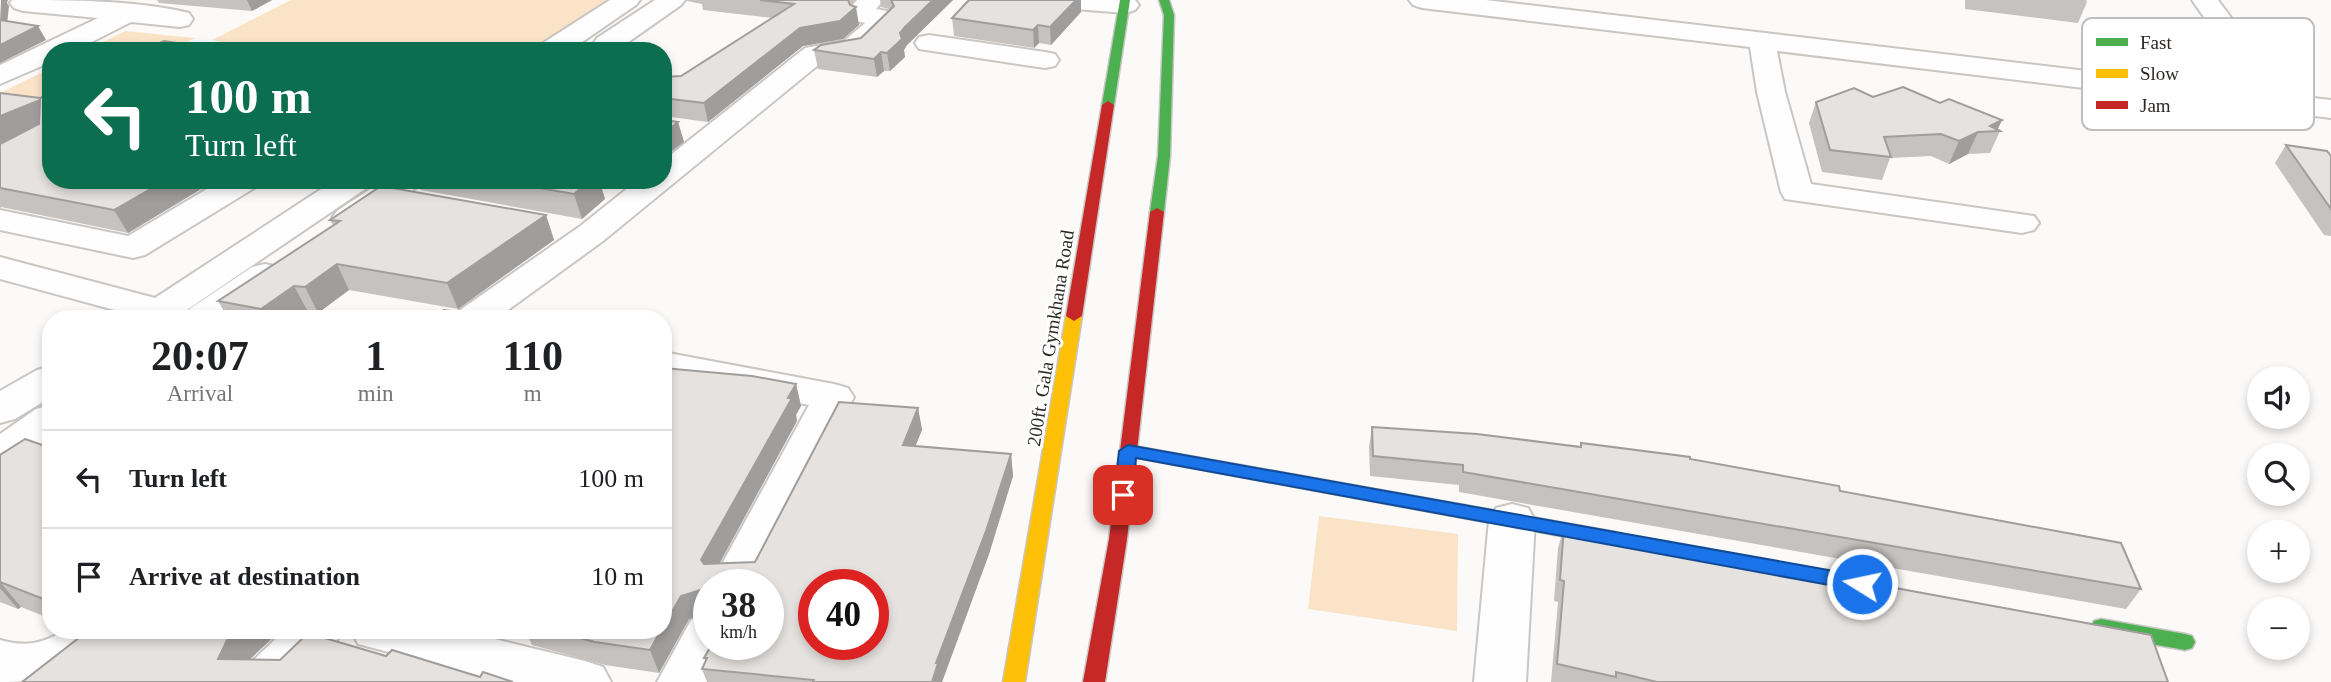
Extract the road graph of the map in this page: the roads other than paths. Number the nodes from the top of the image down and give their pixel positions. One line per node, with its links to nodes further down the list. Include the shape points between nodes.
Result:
1 (155, 0): 11 (street)
2 (627, 0): 17 (street)
3 (672, 0): 18 (street)
4 (871, 0): 24 (street, via 862,9 864,15 881,22 852,48 815,54)
5 (1061, 0): 10 (street)
6 (1164, 0): 42 (street, via 1169,15 1164,156)
7 (1422, 0): 15 (street)
8 (2205, 0): 13 (street)
9 (23, 3): 11 (street)
10 (1126, 3): 57 (street, 200ft. Gala Gymkhana Road)
11 (130, 13): 14 (street); 16 (street)
12 (953, 17): 20 (street, via 924,48)
13 (2218, 18)
14 (180, 19)
15 (1762, 41): 22 (street); 30 (street, via 1797,192)
16 (70, 42)
17 (564, 42)
18 (610, 42)
19 (42, 55): 21 (street)
20 (1045, 60)
21 (0, 76)
22 (2082, 79)
23 (677, 129): 24 (street)
24 (717, 135): 25 (street)
25 (672, 170)
26 (230, 189): 29 (street, via 133,248)
27 (648, 189): 32 (street)
28 (392, 190): 35 (street); 36 (street)
29 (0, 220)
30 (2022, 223)
31 (552, 227): 32 (street)
32 (591, 234): 37 (street)
33 (0, 268): 34 (street)
34 (139, 310)
35 (165, 310)
36 (213, 310)
37 (483, 310)
38 (672, 366): 46 (street, via 834,397)
39 (42, 384): 40 (street)
40 (0, 409)
41 (42, 425): 43 (street)
42 (1128, 451): 44 (street); 58 (street)
43 (0, 454)
44 (1512, 520): 45 (street); 59 (street)
45 (1636, 543)
46 (743, 569)
47 (2088, 625): 51 (street)
48 (91, 639): 53 (street, via 46,663 15,667)
49 (308, 639): 54 (street)
50 (421, 639): 55 (street)
51 (2185, 642)
52 (695, 660): 56 (street)
53 (0, 661)
54 (264, 682)
55 (585, 682)
56 (683, 682)
57 (1014, 682)
58 (1094, 682)
59 (1500, 682)

